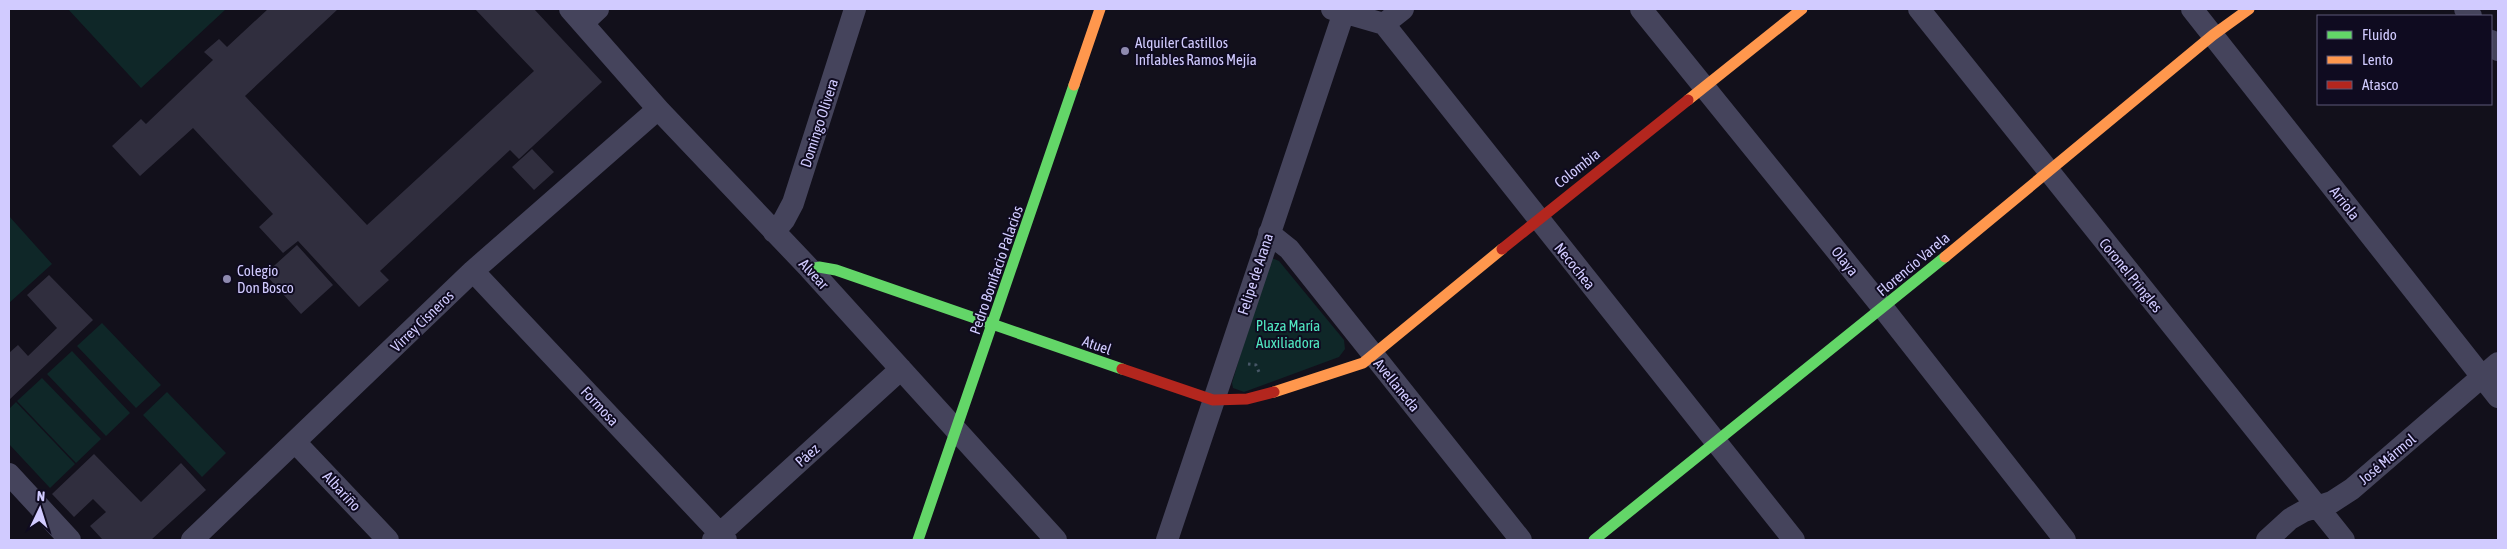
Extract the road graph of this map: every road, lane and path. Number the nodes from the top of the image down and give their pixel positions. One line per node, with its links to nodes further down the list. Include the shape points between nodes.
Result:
1 (856, 9): 17 (street, Domingo Olivera, via 793,203)
2 (1100, 9): 22 (street, Pedro Bonifacio Palacios)
3 (1403, 9): 11 (street)
4 (1641, 9): 13 (street, Olaya)
5 (1802, 9): 13 (street, Colombia)
6 (1918, 9): 15 (street, Coronel Pringles)
7 (2192, 9): 12 (street, Arriola)
8 (2248, 9): 12 (street, Florencio Varela)
9 (1340, 10): 11 (street); 18 (street, Felipe de Arana)
10 (584, 13): 14 (street, Alvear)
11 (1384, 24): 16 (street, Necochea)
12 (2214, 35): 15 (street, Florencio Varela); 26 (street, Arriola)
13 (1703, 88): 16 (street, Colombia); 21 (street, Olaya)
14 (658, 109): 17 (street, Alvear); 20 (street, Virrey Cisneros)
15 (2048, 172): 21 (street, Florencio Varela); 34 (street, Coronel Pringles)
16 (1537, 219): 23 (street, Colombia); 32 (street, Necochea)
17 (774, 232): 19 (street, Alvear)
18 (1269, 234): 23 (street, Avellaneda, via 1289,249); 29 (street, Felipe de Arana)
19 (810, 269): 22 (street, Atuel, via 836,270); 25 (street, Alvear)
20 (473, 271): 31 (street, Virrey Cisneros); 35 (street, Formosa)
21 (1883, 308): 32 (street, Florencio Varela); 45 (street, Olaya)
22 (993, 325): 29 (street, Atuel); 30 (street, Pedro Bonifacio Palacios)
23 (1374, 356): 29 (street, Atuel, via 1363,364 1247,400); 42 (street, Avellaneda)
24 (1238, 363): 27 (path, via 1256,365)
25 (901, 369): 30 (street, Alvear); 35 (street, Páez)
26 (2491, 371): 28 (street, Arriola); 34 (street, José Mármol, via 2352,489 2332,502)
27 (1261, 378)
28 (2498, 397)
29 (1213, 400): 41 (street, Felipe de Arana)
30 (956, 430): 39 (street, Pedro Bonifacio Palacios); 40 (street, Alvear)
31 (296, 442): 37 (street, Virrey Cisneros); 38 (street, Albariño)
32 (1717, 443): 43 (street, Florencio Varela); 44 (street, Necochea)
33 (9, 474): 36 (street)
34 (2317, 506): 46 (street, José Mármol, via 2290,519); 47 (street, Coronel Pringles)
35 (720, 538)
36 (70, 540)
37 (192, 540)
38 (388, 540)
39 (918, 540)
40 (1056, 540)
41 (1167, 540)
42 (1521, 540)
43 (1594, 540)
44 (1794, 540)
45 (2065, 540)
46 (2267, 540)
47 (2344, 540)

